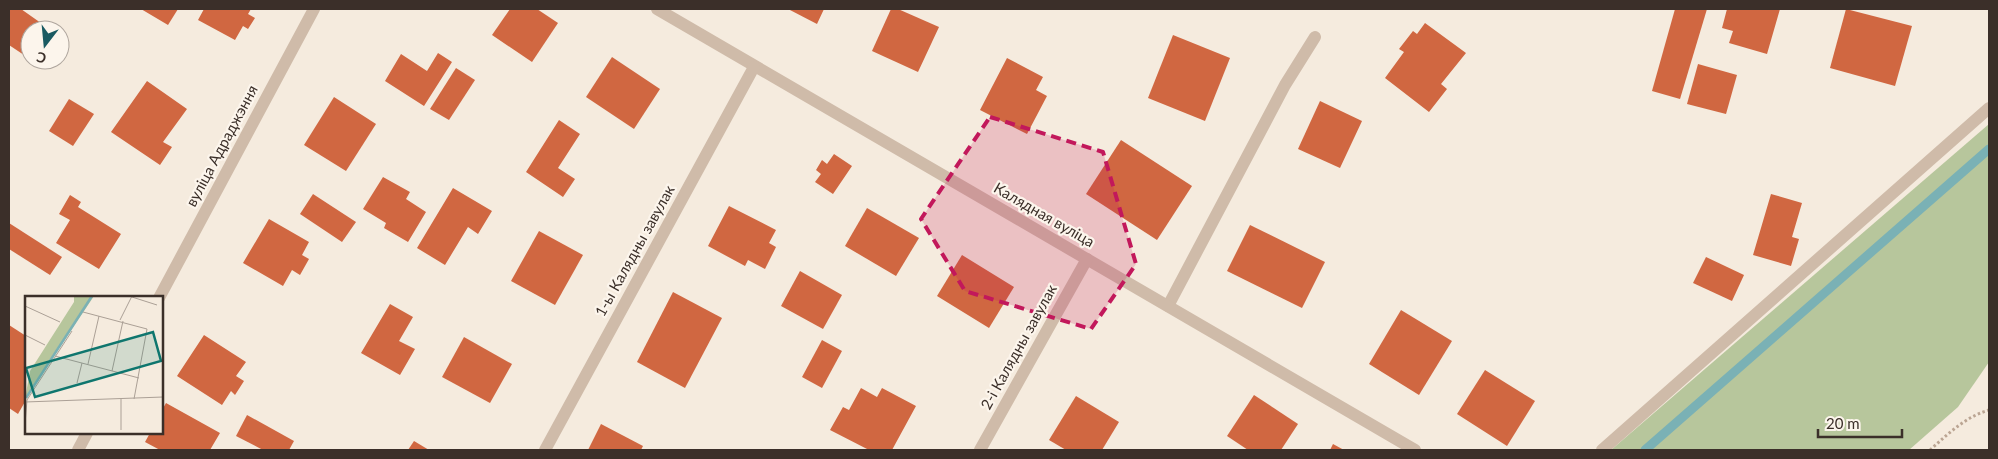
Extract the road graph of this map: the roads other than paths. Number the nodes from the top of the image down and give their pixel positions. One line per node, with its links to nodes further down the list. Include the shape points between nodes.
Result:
1 (314, 9): 7 (street, вуліца Адраджэння)
2 (657, 9): 4 (street, Калядная вуліца)
3 (1315, 37): 8 (street, via 1284,85)
4 (754, 67): 6 (street, Калядная вуліца); 11 (street, 1-ы Калядны завулак)
5 (1989, 108): 14 (street)
6 (1087, 259): 8 (street, Калядная вуліца); 12 (street, 2-і Калядны завулак)
7 (160, 296)
8 (1168, 306): 13 (street, Калядная вуліца)
9 (86, 434): 10 (street)
10 (78, 450)
11 (545, 450)
12 (980, 450)
13 (1415, 450)
14 (1602, 450)

